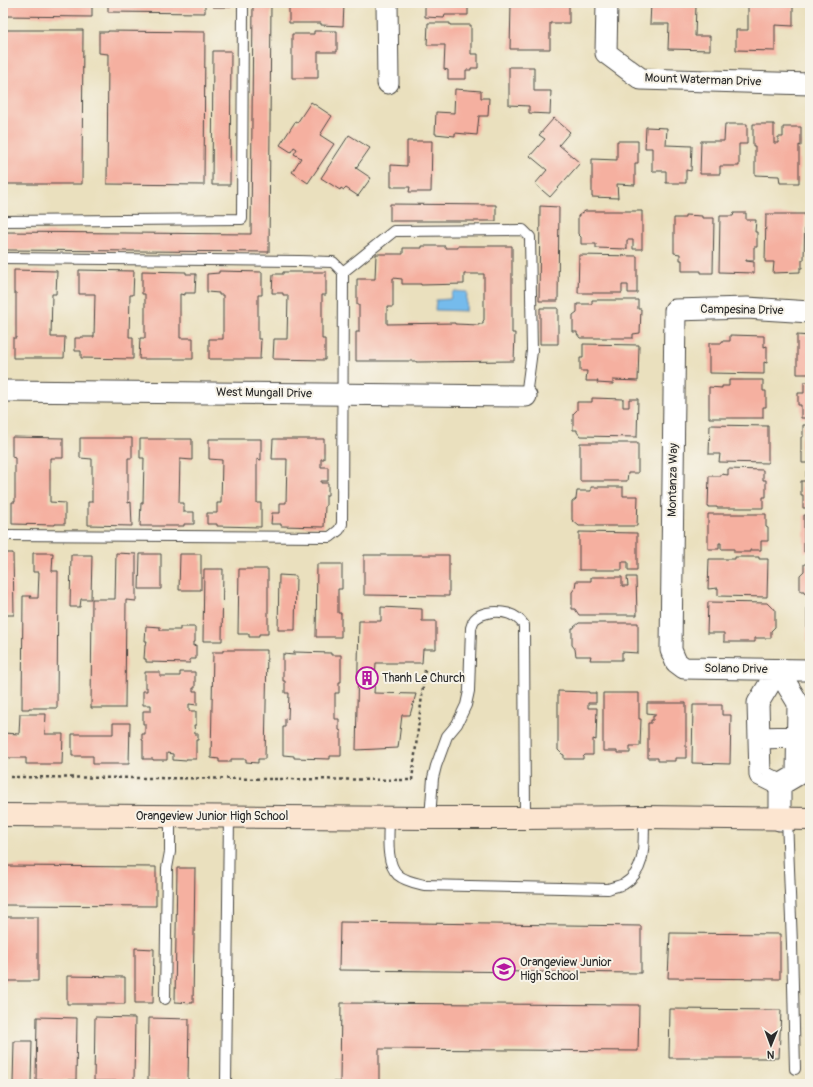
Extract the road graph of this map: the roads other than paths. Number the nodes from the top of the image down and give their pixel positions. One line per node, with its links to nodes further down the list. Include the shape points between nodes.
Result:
1 (243, 3): 6 (lane, via 242,219)
2 (387, 3): 4 (street)
3 (607, 3): 5 (street, Mount Waterman Drive, via 606,53 641,79)
4 (388, 83)
5 (810, 84)
6 (3, 221)
7 (3, 258): 8 (lane, via 299,260 333,262)
8 (343, 272): 12 (lane); 13 (lane, via 394,231 523,230 530,237 532,351)
9 (675, 310): 10 (street, Campesina Drive, via 746,308); 15 (street, Montanza Way)
10 (810, 312)
11 (3, 391): 12 (street, West Mungall Drive)
12 (343, 394): 13 (street, West Mungall Drive); 14 (lane, via 342,524 330,537)
13 (526, 396)
14 (3, 535)
15 (671, 650): 16 (street, Solano Drive, via 676,662 684,668)
16 (778, 670): 17 (street, Solano Drive); 18 (street, via 798,703); 19 (street, via 758,703)
17 (810, 670)
18 (798, 737): 19 (street); 20 (street, via 797,776)
19 (758, 738): 20 (street, via 760,775)
20 (780, 785): 28 (street)
21 (3, 814): 22 (main road, Orangeview Junior High School)
22 (170, 816): 23 (main road, Orangeview Junior High School); 30 (lane)
23 (229, 816): 24 (main road, Orangeview Junior High School); 32 (lane)
24 (389, 817): 25 (lane, via 389,853 392,866 398,875 424,885 608,889 623,884 634,876 640,865 643,854); 26 (main road, Orangeview Junior High School)
25 (644, 817): 27 (main road, Orangeview Junior High School); 28 (main road, Orangeview Junior High School)
26 (430, 818): 27 (main road, Orangeview Junior High School); 27 (lane, via 436,766 447,736 457,724 466,705 469,691 471,628 474,620 482,614 495,611 517,617 524,625)
27 (525, 818)
28 (784, 819): 29 (main road, Orangeview Junior High School); 31 (lane, via 792,944)
29 (810, 820)
30 (165, 999)
31 (795, 1069)
32 (226, 1084)

